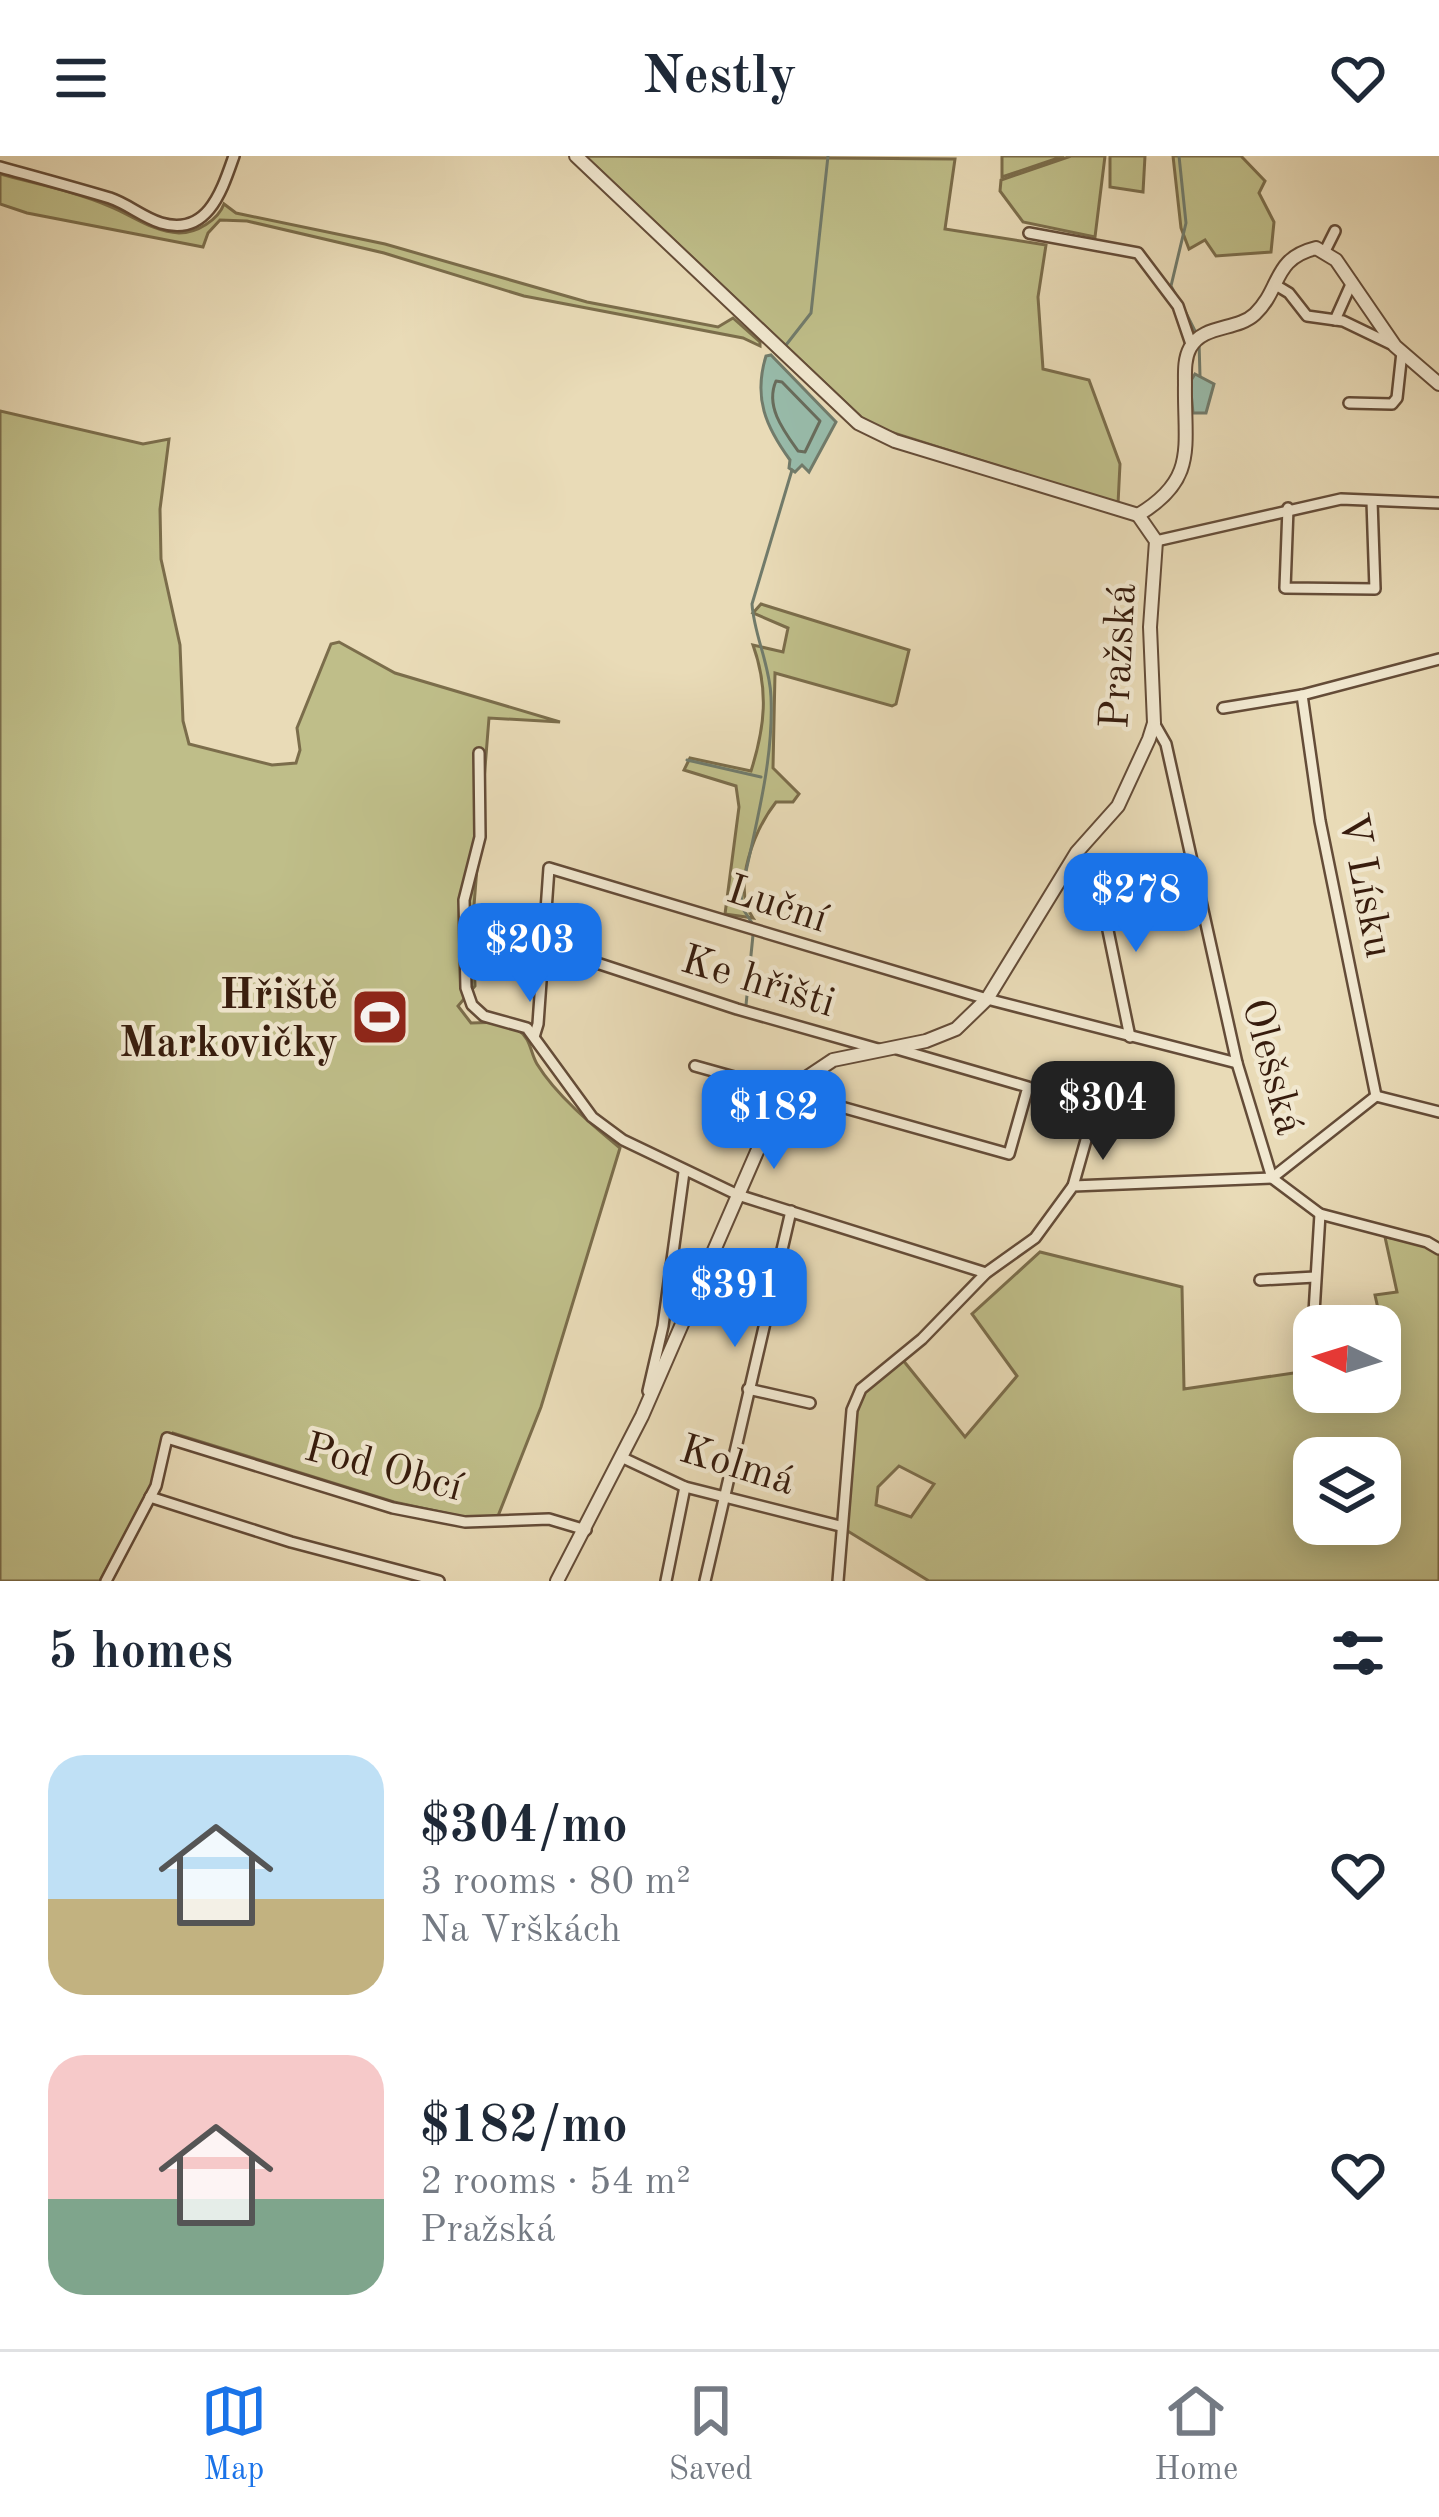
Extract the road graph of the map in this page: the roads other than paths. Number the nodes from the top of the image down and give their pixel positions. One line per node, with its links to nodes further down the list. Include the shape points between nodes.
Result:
1 (234, 156): 3 (street, via 210,212 174,225)
2 (575, 156): 17 (street, via 858,424)
3 (0, 167)
4 (1335, 230): 6 (street)
5 (1029, 233): 10 (street, via 1138,253 1178,306)
6 (1325, 250): 7 (street); 8 (street, via 1298,253)
7 (1352, 282): 9 (street); 11 (street)
8 (1274, 284): 9 (street, via 1307,316); 10 (street, via 1258,312)
9 (1335, 320): 11 (street)
10 (1191, 344): 17 (street, via 1186,463 1165,499)
11 (1398, 349): 12 (street); 13 (street, via 1392,404)
12 (1439, 384)
13 (1349, 403)
14 (1372, 501): 15 (street); 16 (street); 16 (street, via 1375,590 1285,589)
15 (1439, 502)
16 (1288, 508): 18 (street)
17 (1138, 515): 18 (street, Pražská)
18 (1156, 541): 22 (street, Pražská)
19 (1439, 659): 20 (street)
20 (1302, 695): 21 (street); 35 (street, V Lísku)
21 (1223, 708)
22 (1154, 723): 24 (street, Pražská, via 1118,806); 26 (street, Olešská, via 1166,744)
23 (479, 753): 29 (street, via 480,837 464,900 466,988 484,1016)
24 (1064, 872): 25 (street); 28 (street, Pražská)
25 (1098, 882): 26 (street); 30 (street)
26 (1201, 908): 32 (street, Olešská)
27 (545, 946): 28 (street, Luční, via 549,868); 29 (street); 31 (street, Ke hřišti)
28 (987, 999): 30 (street, Luční); 31 (street, Pražská, via 956,1029)
29 (534, 1036): 38 (street, via 592,1117)
30 (1130, 1037): 32 (street, Luční)
31 (891, 1050): 34 (street, Pražská, via 833,1060); 34 (street, Ke hřišti, via 1028,1088 1009,1154)
32 (1237, 1063): 39 (street, Olešská)
33 (695, 1066): 34 (street)
34 (788, 1090): 41 (street)
35 (1376, 1096): 37 (street); 39 (street)
36 (1097, 1101): 40 (street)
37 (1439, 1112)
38 (684, 1172): 41 (street); 51 (street)
39 (1272, 1178): 40 (street); 43 (street, Olešská)
40 (1073, 1186): 45 (street, via 1035,1238)
41 (738, 1195): 42 (street); 51 (street)
42 (791, 1211): 45 (street); 49 (street)
43 (1320, 1214): 44 (street, Olešská); 46 (street)
44 (1439, 1249)
45 (986, 1273): 56 (street, via 861,1389)
46 (1316, 1277): 47 (street); 48 (street)
47 (1259, 1280)
48 (1314, 1305)
49 (748, 1389): 50 (street); 55 (street)
50 (810, 1403)
51 (642, 1416): 52 (street)
52 (620, 1456): 53 (street, Kolmá); 57 (street)
53 (685, 1487): 55 (street, Kolmá); 61 (street)
54 (150, 1498): 57 (street, Pod Obcí, via 167,1438 393,1508 465,1522 549,1519); 58 (street); 59 (street)
55 (723, 1499): 56 (street, Kolmá); 62 (street)
56 (840, 1526): 63 (street)
57 (586, 1530): 60 (street)
58 (106, 1581)
59 (440, 1581)
60 (557, 1581)
61 (666, 1581)
62 (705, 1581)
63 (838, 1581)

